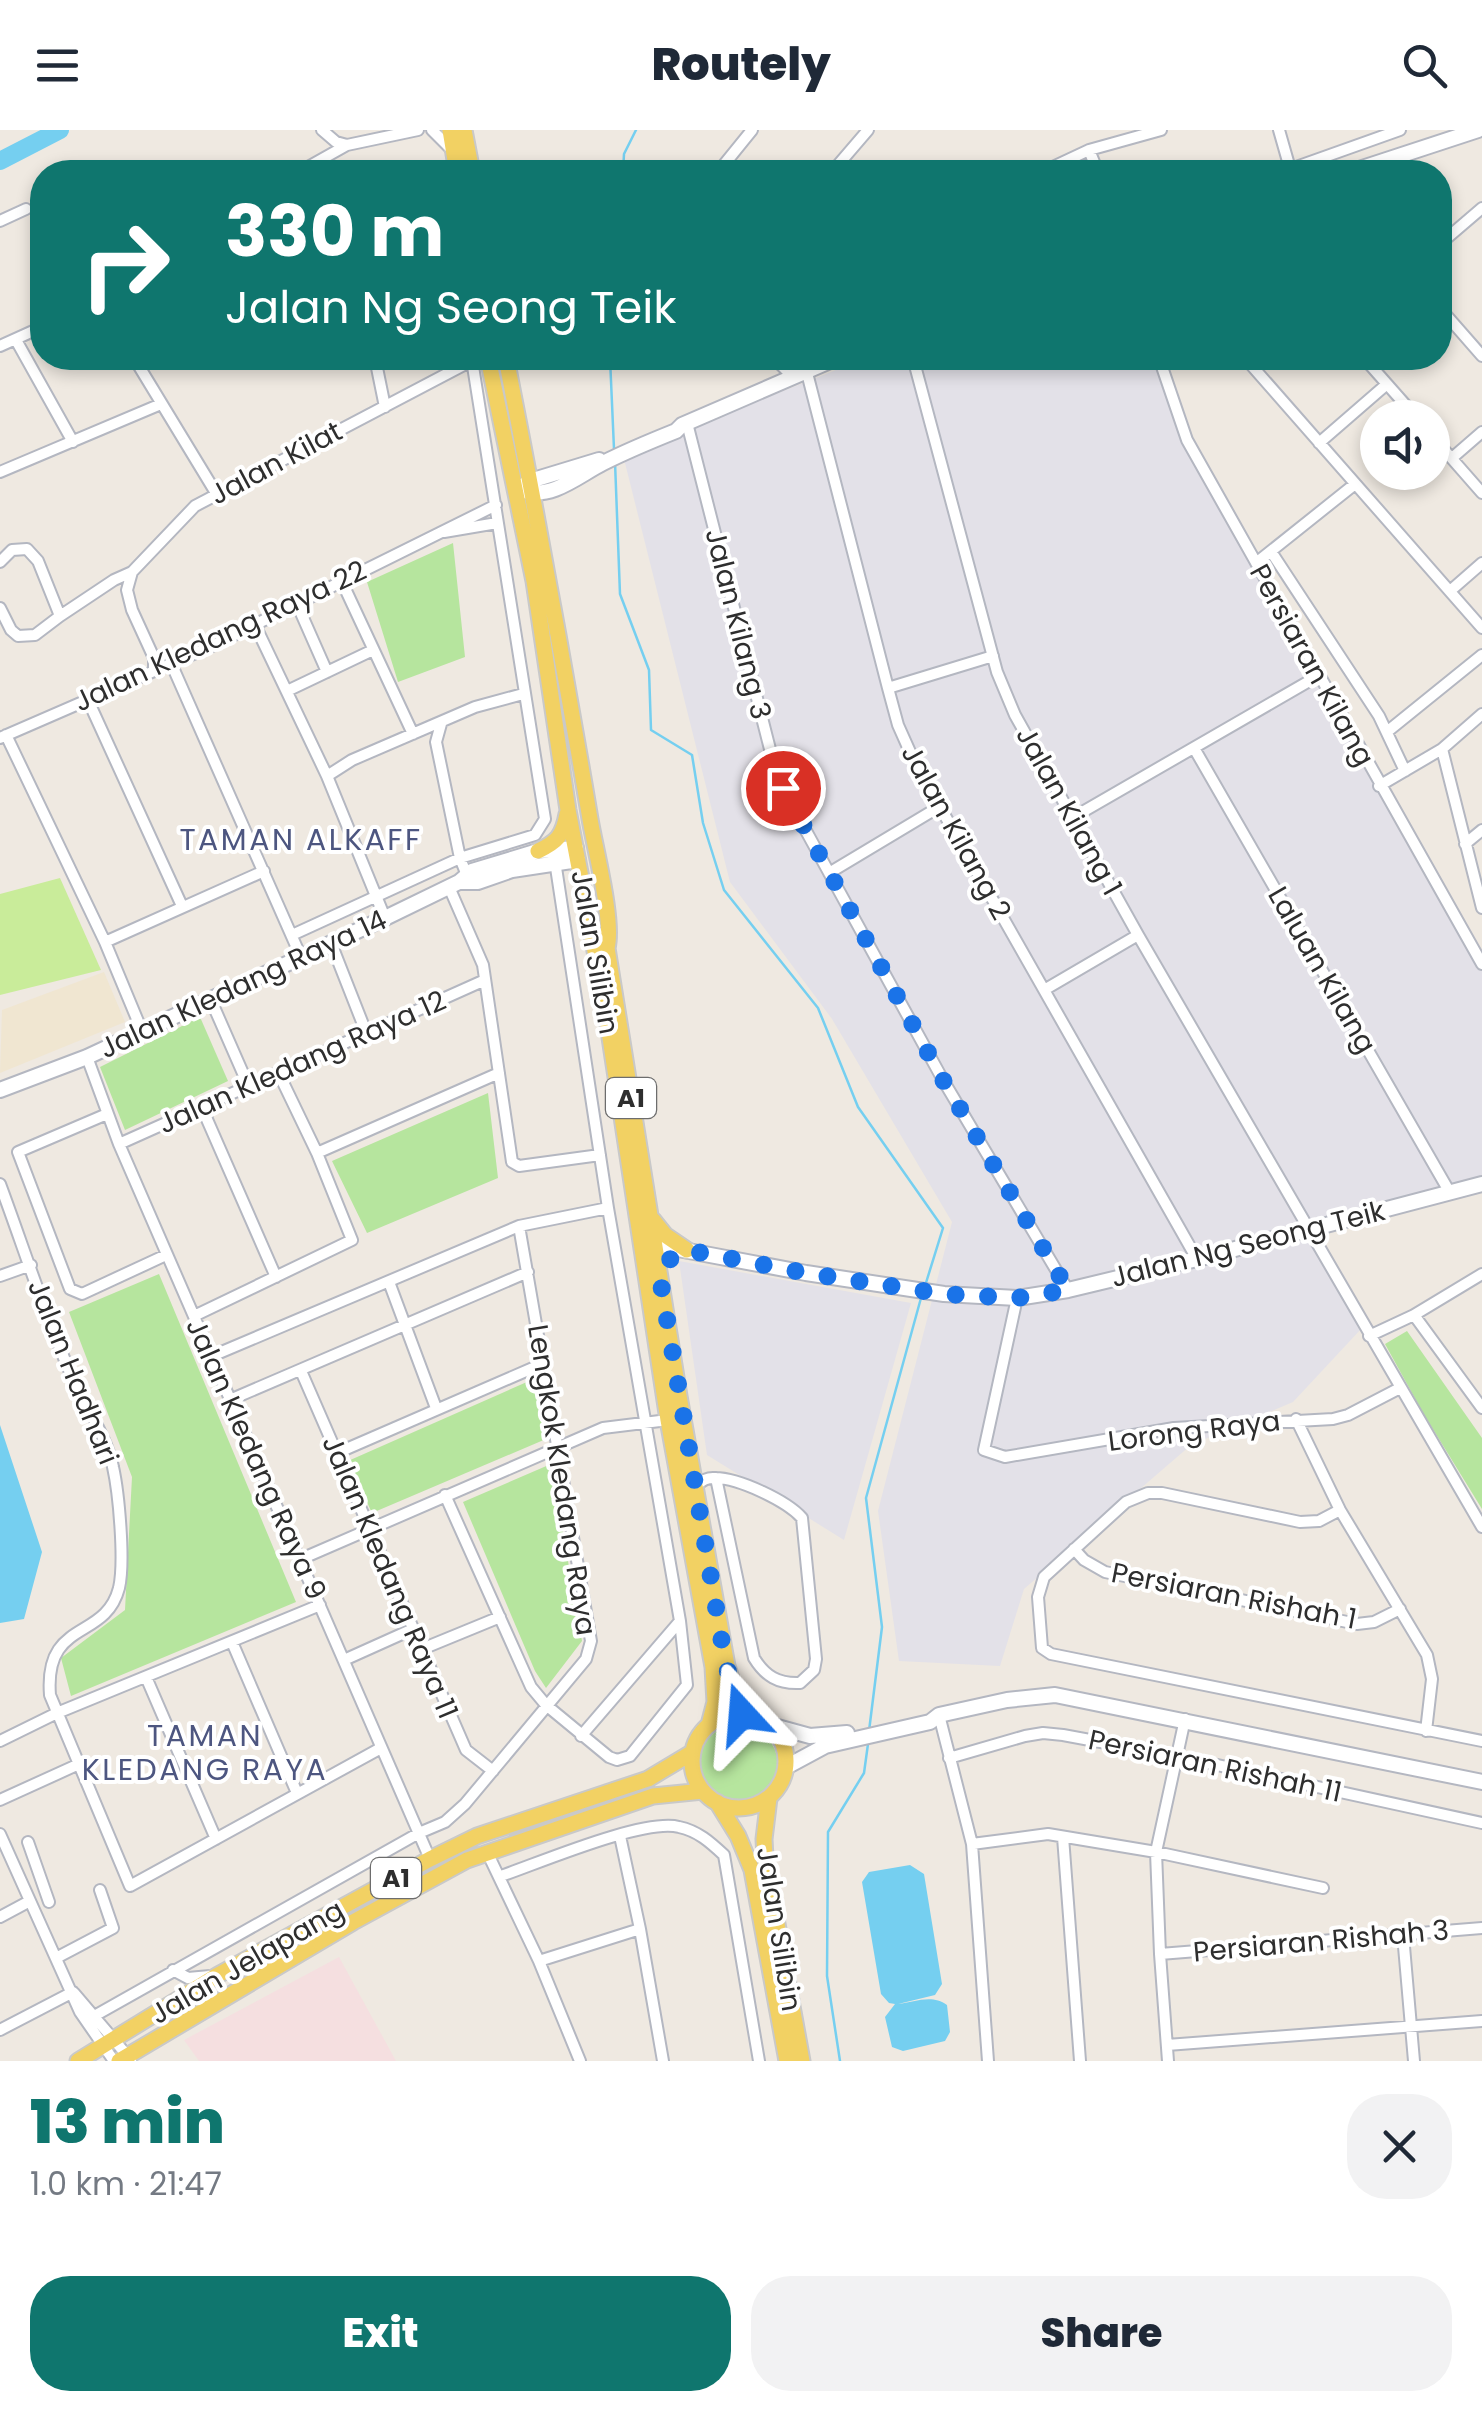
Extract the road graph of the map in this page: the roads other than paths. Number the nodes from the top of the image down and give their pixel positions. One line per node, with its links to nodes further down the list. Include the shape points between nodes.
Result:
1 (322, 130): 12 (street)
2 (418, 130): 12 (street)
3 (432, 130): 14 (street)
4 (450, 130): 14 (main road)
5 (463, 130): 14 (main road); 17 (main road)
6 (752, 130): 18 (street)
7 (868, 130): 19 (street)
8 (1161, 130): 13 (street)
9 (1279, 130): 22 (street)
10 (1400, 130): 23 (street)
11 (1474, 131): 24 (main road)
12 (347, 145): 15 (street)
13 (1089, 150): 20 (street); 21 (street)
14 (454, 154): 16 (main road)
15 (320, 160)
16 (455, 160)
17 (469, 160)
18 (728, 160)
19 (842, 160)
20 (1068, 160)
21 (1093, 160)
22 (1285, 160)
23 (1319, 160)
24 (1386, 160)
25 (26, 209): 27 (street)
26 (1480, 214): 28 (street)
27 (0, 220)
28 (1452, 235)
29 (1452, 322): 33 (street)
30 (30, 333): 31 (street)
31 (16, 340): 32 (street); 34 (street)
32 (0, 346)
33 (1482, 356)
34 (30, 365)
35 (33, 370): 55 (street)
36 (141, 370): 51 (street)
37 (378, 370): 52 (street)
38 (454, 370): 52 (street, Jalan Kilat)
39 (479, 370): 63 (street)
40 (482, 370): 60 (main road, Jalan Silibin / A1)
41 (508, 370): 60 (main road, Jalan Silibin / A1)
42 (795, 370): 48 (street)
43 (804, 370): 48 (main road)
44 (916, 370): 80 (street, Jalan Kilang 1)
45 (1164, 370): 69 (street, Persiaran Kilang, via 1186,440)
46 (1255, 370): 56 (street)
47 (1375, 370): 49 (street)
48 (798, 372): 53 (main road); 85 (street, Jalan Kilang 2)
49 (1388, 384): 50 (street); 56 (street)
50 (1401, 400)
51 (161, 404): 55 (street); 61 (street)
52 (385, 406): 61 (street, Jalan Kilat)
53 (685, 424): 60 (main road, via 596,464 577,481); 110 (street, Jalan Kilang 3, via 773,761)
54 (1482, 432): 57 (street)
55 (73, 442): 58 (street)
56 (1319, 443): 59 (street)
57 (1452, 458): 62 (street)
58 (0, 472)
59 (1355, 484): 66 (street); 72 (street)
60 (527, 488): 90 (main road, Jalan Silibin / A1); 102 (main road, Jalan Silibin / A1)
61 (216, 493): 70 (street, Jalan Kilat)
62 (1482, 493)
63 (496, 504): 64 (street); 65 (street, Jalan Kledang Raya 22)
64 (497, 523): 65 (street, Jalan Kledang Raya 22); 87 (street)
65 (440, 532): 71 (street, Jalan Kledang Raya 22)
66 (1272, 553): 69 (street); 92 (street)
67 (0, 562): 75 (street, via 12,550 28,549)
68 (1482, 563): 72 (street)
69 (1256, 564): 84 (street, Persiaran Kilang)
70 (132, 572): 75 (street, Jalan Kilat); 82 (street, via 127,590)
71 (342, 582): 73 (street, Jalan Kledang Raya 22); 78 (street)
72 (1450, 591): 77 (street)
73 (297, 604): 76 (street, Jalan Kledang Raya 22); 83 (street)
74 (0, 608): 75 (street, Jalan Kilat, via 18,636 35,634)
75 (60, 616)
76 (255, 625): 81 (street, Jalan Kledang Raya 22); 86 (street)
77 (1482, 628)
78 (373, 650): 83 (street); 93 (street)
79 (1482, 654): 92 (street)
80 (993, 656): 85 (street); 103 (street, Jalan Kilang 1, via 1016,715)
81 (171, 663): 82 (street, Jalan Kledang Raya 22); 109 (street)
82 (154, 670): 88 (street, Jalan Kledang Raya 22)
83 (328, 672): 86 (street)
84 (1318, 676): 96 (street); 100 (street, Persiaran Kilang)
85 (888, 688): 101 (street, Jalan Kilang 2)
86 (286, 691): 99 (street)
87 (523, 694): 91 (street); 106 (street)
88 (87, 698): 94 (street, Jalan Kledang Raya 22); 113 (street)
89 (1482, 714): 97 (street)
90 (574, 723): 107 (main road); 120 (main road, Jalan Silibin / A1)
91 (441, 724): 93 (street); 95 (street)
92 (1388, 732): 98 (street)
93 (415, 733): 95 (street); 99 (street)
94 (3, 736): 118 (street)
95 (436, 742): 108 (street)
96 (1194, 748): 103 (street); 141 (street, Laluan Kilang)
97 (1442, 749): 98 (street); 105 (street)
98 (1405, 772): 100 (street)
99 (327, 776): 112 (street)
100 (1380, 786): 121 (street, Persiaran Kilang)
101 (939, 808): 110 (street); 125 (street, Jalan Kilang 2)
102 (568, 810): 106 (main road, via 562,836); 107 (main road, Jalan Silibin / A1)
103 (1072, 818): 117 (street, Jalan Kilang 1)
104 (1482, 830): 105 (street)
105 (1466, 844): 114 (street)
106 (545, 850): 107 (main road, Jalan Kledang Raya 14); 108 (street); 111 (main road, Jalan Kledang Raya 14, via 506,858); 138 (street, Jalan Silibin)
107 (580, 854): 120 (main road); 151 (main road, Jalan Silibin / A1)
108 (460, 858): 111 (street); 112 (street)
109 (264, 871): 113 (street); 116 (street)
110 (829, 873): 158 (street, Jalan Kilang 3)
111 (461, 881): 115 (main road, Jalan Kledang Raya 14); 124 (street)
112 (376, 898): 115 (street); 116 (street)
113 (182, 906): 118 (street)
114 (1482, 908)
115 (384, 918): 119 (main road, Jalan Kledang Raya 14)
116 (292, 935): 122 (street)
117 (1138, 935): 125 (street); 145 (street, Jalan Kilang 1)
118 (106, 942): 127 (street)
119 (331, 943): 122 (main road, Jalan Kledang Raya 14); 128 (street)
120 (607, 948): 143 (main road, Jalan Silibin / A1)
121 (1478, 949): 123 (street, Persiaran Kilang)
122 (302, 957): 126 (main road, Jalan Kledang Raya 14)
123 (1482, 964)
124 (485, 980): 128 (street, Jalan Kledang Raya 12); 130 (street)
125 (1044, 990): 149 (street, Jalan Kilang 2)
126 (210, 998): 127 (main road, Jalan Kledang Raya 14); 133 (street)
127 (142, 1031): 129 (main road, Jalan Kledang Raya 14)
128 (366, 1032): 131 (street, Jalan Kledang Raya 12)
129 (87, 1057): 132 (main road, Jalan Kledang Raya 14); 135 (street, Jalan Kledang Raya 9)
130 (499, 1072): 137 (street); 138 (street, via 512,1162)
131 (279, 1074): 133 (street, Jalan Kledang Raya 12); 137 (street)
132 (0, 1087)
133 (249, 1087): 134 (street, Jalan Kledang Raya 12)
134 (202, 1108): 136 (street, Jalan Kledang Raya 12); 155 (street)
135 (107, 1114): 136 (street, Jalan Kledang Raya 9); 148 (street, via 18,1152 70,1289 82,1294)
136 (119, 1144): 148 (street, Jalan Kledang Raya 9)
137 (317, 1153): 155 (street, via 352,1240)
138 (600, 1156): 142 (street, Jalan Silibin)
139 (0, 1184): 150 (street, Jalan Hadhari)
140 (1482, 1184): 141 (main road, Jalan Ng Seong Teik)
141 (1449, 1192): 145 (main road, Jalan Ng Seong Teik)
142 (608, 1208): 144 (street); 174 (street, Jalan Silibin)
143 (650, 1215): 146 (main road, Jalan Silibin / A1); 147 (main road)
144 (520, 1226): 152 (street, Lengkok Kledang Raya); 157 (street)
145 (1308, 1229): 149 (main road, Jalan Ng Seong Teik); 163 (street, Jalan Kilang 1)
146 (656, 1248): 147 (main road, Jalan Ng Seong Teik); 151 (main road, via 646,1255); 156 (main road, Jalan Silibin / A1)
147 (687, 1250): 156 (main road, via 668,1260); 159 (main road, Jalan Ng Seong Teik, via 944,1294)
148 (166, 1255): 161 (street, Jalan Kledang Raya 9)
149 (1198, 1258): 158 (main road, Jalan Ng Seong Teik)
150 (31, 1265): 154 (street); 195 (street, Jalan Hadhari, via 113,1464 120,1547 111,1605 53,1654 48,1674)
151 (644, 1269): 173 (main road, Jalan Silibin / A1)
152 (528, 1272): 162 (street); 165 (street, Lengkok Kledang Raya)
153 (1482, 1274): 160 (street)
154 (0, 1276)
155 (276, 1277): 161 (street)
156 (660, 1278): 168 (main road, Jalan Silibin / A1)
157 (389, 1282): 162 (street); 164 (street)
158 (1068, 1290): 159 (main road, Jalan Ng Seong Teik)
159 (1017, 1298): 172 (street, Lorong Raya, via 984,1450 1022,1456 1174,1428)
160 (1414, 1315): 163 (street); 171 (street)
161 (194, 1316): 164 (street, Jalan Kledang Raya 9)
162 (407, 1325): 166 (street); 170 (street)
163 (1369, 1336): 167 (street, Jalan Kilang 1)
164 (212, 1356): 169 (street, Jalan Kledang Raya 9)
165 (542, 1364): 170 (street); 175 (street, Lengkok Kledang Raya)
166 (301, 1371): 169 (street); 176 (street, Jalan Kledang Raya 11)
167 (1400, 1388): 172 (street, Lorong Raya, via 1348,1415); 181 (street, Jalan Kilang 1)
168 (679, 1396): 173 (main road); 177 (main road, Jalan Silibin / A1)
169 (232, 1399): 184 (street, Jalan Kledang Raya 9)
170 (436, 1408): 176 (street)
171 (1482, 1408)
172 (1296, 1419): 180 (street)
173 (668, 1420): 174 (street); 177 (main road, via 680,1430 685,1461); 179 (main road, Jalan Silibin / A1)
174 (646, 1421): 175 (street, via 603,1428); 188 (street, Jalan Silibin)
175 (558, 1448): 178 (street); 194 (street, Lengkok Kledang Raya, via 591,1641 586,1659)
176 (337, 1453): 182 (street, Jalan Kledang Raya 11)
177 (700, 1478): 177 (street, via 754,1658 773,1679 800,1683 816,1658 802,1518 786,1504); 179 (main road); 196 (main road, Jalan Silibin / A1, via 730,1680)
178 (445, 1494): 182 (street); 187 (street, Jalan Silibin)
179 (684, 1506): 199 (main road, Jalan Silibin / A1, via 716,1686)
180 (1340, 1510): 183 (street, via 1300,1522 1148,1493 1126,1502); 186 (street)
181 (1482, 1527)
182 (368, 1529): 184 (street); 189 (street, Jalan Kledang Raya 11)
183 (1074, 1549): 186 (street, Persiaran Rishah 1, via 1105,1572 1356,1624); 201 (street, via 1040,1586 1039,1639 1051,1654)
184 (301, 1558): 185 (street, Jalan Kledang Raya 9)
185 (320, 1606): 190 (street); 192 (street, Jalan Kledang Raya 9)
186 (1400, 1609): 201 (street, via 1431,1667)
187 (500, 1617): 191 (street); 194 (street, Jalan Silibin)
188 (680, 1622): 202 (street); 202 (street, Jalan Silibin, via 687,1685 636,1750 617,1760)
189 (413, 1629): 191 (street, Jalan Kledang Raya 11); 192 (street)
190 (232, 1642): 193 (street); 215 (street)
191 (422, 1649): 212 (street, Jalan Kledang Raya 11, via 466,1750)
192 (344, 1660): 206 (street, Jalan Kledang Raya 9)
193 (146, 1677): 195 (street); 224 (street)
194 (546, 1705): 202 (street, Jalan Silibin); 212 (street, Lengkok Kledang Raya)
195 (57, 1714): 204 (street); 210 (street)
196 (754, 1716): 199 (main road, via 730,1714); 200 (main road)
197 (939, 1716): 198 (main road, via 1055,1695); 203 (main road); 209 (street)
198 (1184, 1719): 208 (street); 213 (main road)
199 (709, 1724): 207 (main road, A1)
200 (770, 1725): 203 (main road); 211 (main road, via 784,1747)
201 (1426, 1730): 205 (street)
202 (581, 1736)
203 (838, 1739): 211 (main road)
204 (0, 1741)
205 (1482, 1741)
206 (380, 1748): 215 (street); 220 (street, Jalan Kledang Raya 9)
207 (693, 1752): 214 (main road); 229 (main road, Jalan Jelapang / A1, via 648,1779 477,1836)
208 (1176, 1756): 209 (street, Persiaran Rishah 11, via 1042,1733); 219 (street, Persiaran Rishah 11); 228 (street)
209 (950, 1758): 226 (street)
210 (78, 1764): 217 (street); 224 (street, via 130,1886)
211 (786, 1766): 216 (main road)
212 (494, 1771): 220 (street, Lengkok Kledang Raya, via 455,1814)
213 (1482, 1782)
214 (703, 1790): 218 (main road); 227 (main road, Jalan Jelapang / A1, via 653,1796)
215 (297, 1793): 224 (street)
216 (769, 1798): 218 (main road, via 742,1808); 251 (main road, Jalan Silibin, via 765,1858)
217 (0, 1800)
218 (717, 1802): 251 (main road, Jalan Silibin, via 752,1870)
219 (1482, 1823)
220 (419, 1833): 229 (street, Jalan Kledang Raya 9); 241 (street, Lengkok Kledang Raya)
221 (0, 1834): 233 (street)
222 (620, 1836): 230 (street); 236 (street); 255 (street, via 676,1826 724,1855)
223 (1063, 1837): 226 (street, via 1036,1834); 228 (street); 257 (street)
224 (216, 1839)
225 (28, 1842): 233 (street, via 47,1897)
226 (972, 1844): 256 (street)
227 (487, 1852): 230 (street); 250 (main road, Jalan Jelapang / A1, via 353,1922)
228 (1156, 1852): 231 (street); 238 (street)
229 (430, 1859): 242 (main road, Jalan Jelapang / A1)
230 (500, 1876): 240 (street)
231 (1324, 1888)
232 (100, 1890): 239 (street, via 113,1928)
233 (28, 1901): 234 (street); 239 (street)
234 (0, 1917)
235 (1482, 1928): 237 (street, Persiaran Rishah 3)
236 (640, 1929): 240 (street); 254 (street)
237 (1403, 1936): 238 (street, Persiaran Rishah 3); 246 (street)
238 (1160, 1954): 249 (street)
239 (56, 1958): 243 (street)
240 (539, 1960): 253 (street)
241 (173, 1970): 242 (street, via 188,1978); 244 (street, Lengkok Kledang Raya)
242 (218, 1975): 248 (main road, Jalan Jelapang / A1)
243 (73, 1992): 244 (street); 247 (street); 248 (street, via 80,2012)
244 (96, 2015): 248 (street)
245 (1482, 2021): 246 (street)
246 (1412, 2027): 249 (street); 259 (street)
247 (0, 2030)
248 (108, 2043): 250 (street); 252 (main road, Jalan Jelapang / A1)
249 (1167, 2045): 258 (street)
250 (129, 2058)
251 (790, 2060)
252 (78, 2061)
253 (580, 2061)
254 (663, 2061)
255 (759, 2061)
256 (988, 2061)
257 (1080, 2061)
258 (1168, 2061)
259 (1414, 2061)

